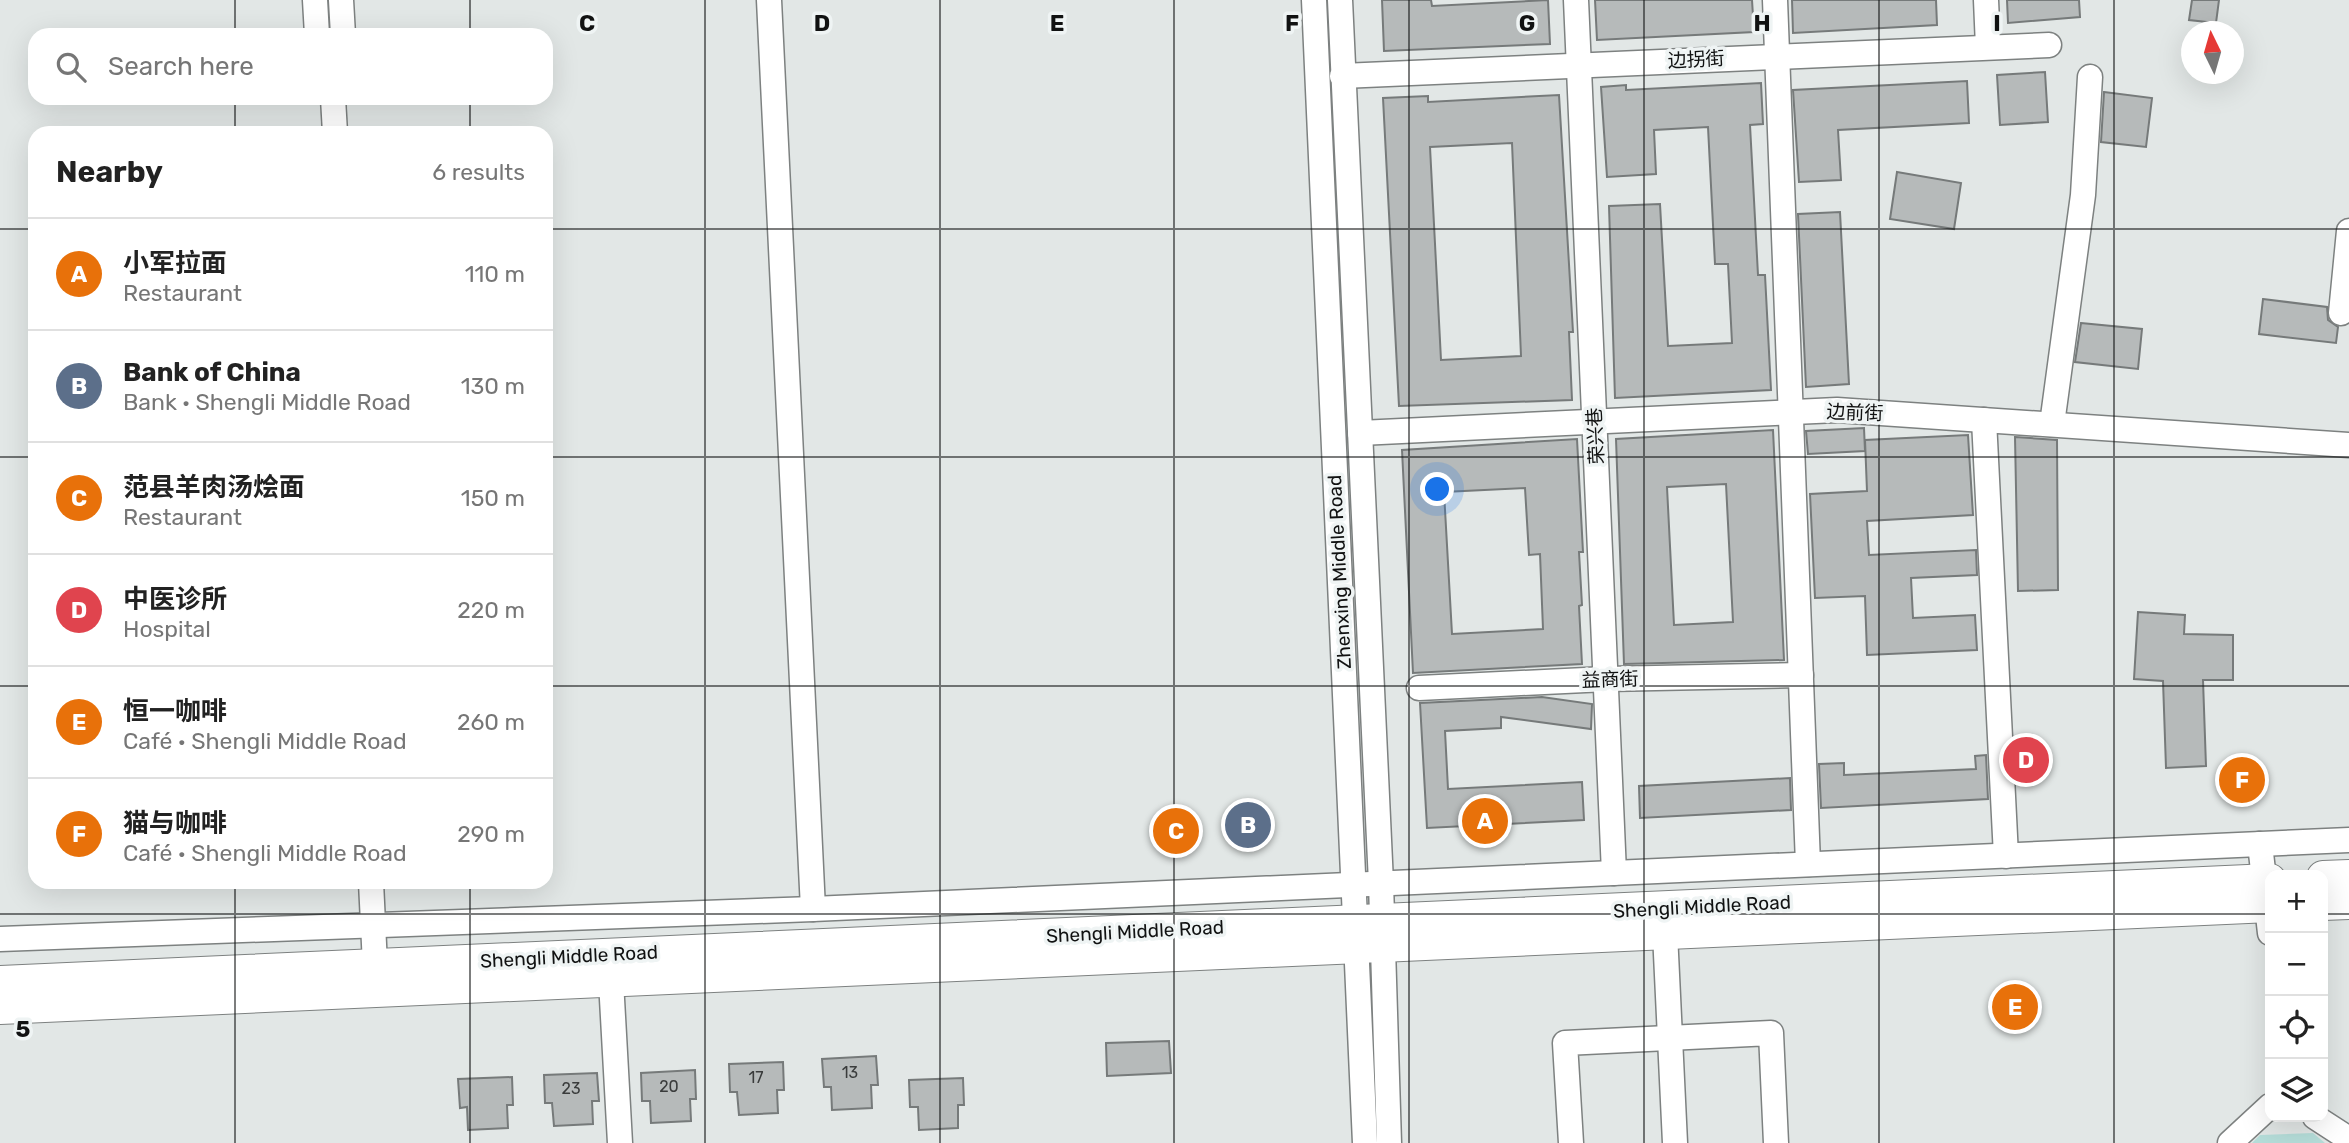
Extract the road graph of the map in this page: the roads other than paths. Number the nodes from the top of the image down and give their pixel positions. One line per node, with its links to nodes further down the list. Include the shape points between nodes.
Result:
1 (316, 0): 9 (street)
2 (341, 0): 10 (street)
3 (769, 0): 45 (street)
4 (1314, 0): 39 (street, Zhenxing Middle Road)
5 (1339, 0): 15 (street, Zhenxing Middle Road)
6 (1576, 0): 14 (street, 荣兴巷)
7 (1775, 0): 13 (street)
8 (1986, 0): 12 (street)
9 (317, 28)
10 (343, 28)
11 (2049, 45): 12 (street, 边拐街)
12 (1988, 47): 13 (street, 边拐街)
13 (1777, 55): 14 (street, 边拐街); 21 (street)
14 (1579, 64): 15 (street, 边拐街); 23 (street, 荣兴巷)
15 (1342, 76): 25 (street, Zhenxing Middle Road)
16 (2090, 77): 24 (street, via 2083,195)
17 (333, 105): 18 (street)
18 (335, 126)
19 (2349, 231): 20 (street)
20 (2341, 313)
21 (1791, 412): 22 (street, 边前街, via 1837,410); 23 (street, 边前街); 27 (street)
22 (1984, 420): 24 (street, 边前街); 32 (street)
23 (1594, 422): 25 (street, 边前街); 28 (street, 荣兴巷)
24 (2052, 424): 26 (street, 边前街)
25 (1360, 433): 38 (street, Zhenxing Middle Road)
26 (2349, 445)
27 (1801, 675): 28 (street, 益商街); 33 (street)
28 (1606, 679): 29 (street, 益商街); 34 (street, 荣兴巷)
29 (1419, 688)
30 (2349, 841): 31 (street)
31 (2260, 844): 32 (street); 37 (street)
32 (2006, 856): 33 (street)
33 (1808, 864): 34 (street)
34 (1614, 873): 38 (street)
35 (2349, 876): 36 (main road)
36 (2328, 877)
37 (2265, 880)
38 (1381, 883): 39 (street); 48 (street, Zhenxing Middle Road)
39 (1353, 885): 45 (street); 48 (street, Zhenxing Middle Road)
40 (371, 889): 46 (street)
41 (2265, 901): 47 (main road, Shengli Middle Road)
42 (2265, 901): 48 (main road, Shengli Middle Road)
43 (2349, 903): 44 (main road)
44 (2328, 904)
45 (813, 909): 46 (street)
46 (373, 925): 49 (street); 50 (street)
47 (1665, 933): 48 (main road, Shengli Middle Road); 54 (street)
48 (1369, 934): 50 (main road, Shengli Middle Road); 51 (main road, Shengli Middle Road); 59 (street, Zhenxing Middle Road); 60 (street, Zhenxing Middle Road)
49 (0, 940)
50 (375, 965): 52 (main road, Shengli Middle Road)
51 (611, 981): 53 (main road, Shengli Middle Road); 58 (street)
52 (0, 982)
53 (0, 1008)
54 (1671, 1038): 61 (street, via 1564,1043); 62 (street); 63 (street, via 1771,1032)
55 (2265, 1111): 64 (street)
56 (2323, 1122): 57 (street)
57 (2349, 1139)
58 (620, 1143)
59 (1365, 1143)
60 (1389, 1143)
61 (1570, 1143)
62 (1675, 1143)
63 (1776, 1143)
64 (2230, 1143)

